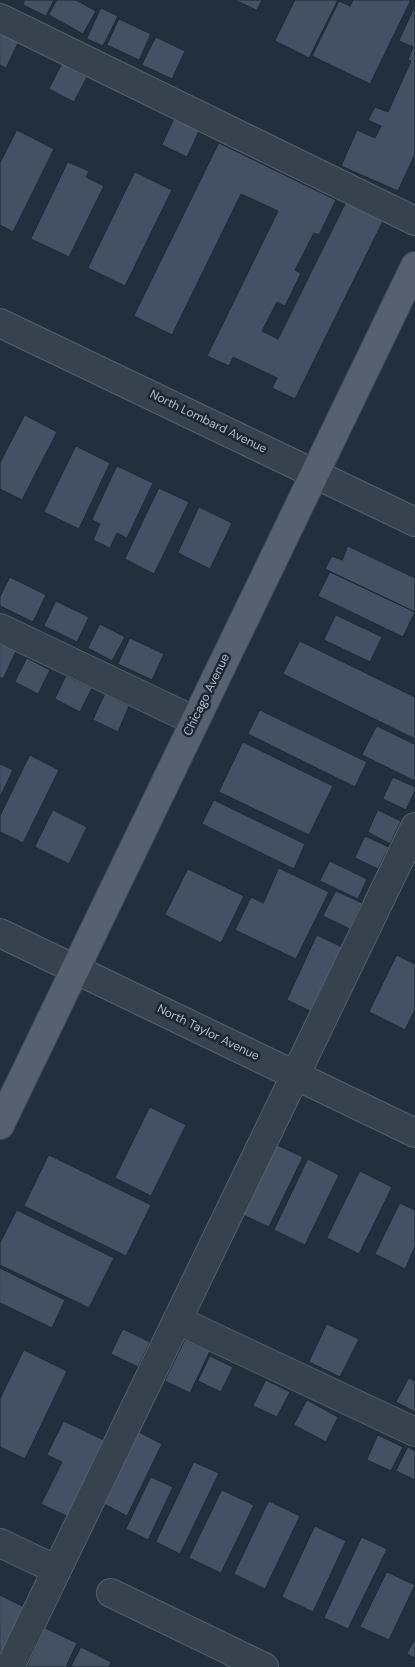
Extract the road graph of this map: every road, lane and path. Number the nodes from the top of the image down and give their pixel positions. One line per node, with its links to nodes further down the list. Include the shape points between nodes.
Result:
1 (0, 18): 2 (street)
2 (415, 221)
3 (415, 266): 5 (main road, Chicago Avenue)
4 (0, 323): 5 (street, North Lombard Avenue)
5 (314, 474): 6 (street, North Lombard Avenue); 8 (main road, Chicago Avenue)
6 (415, 522)
7 (0, 628): 8 (street)
8 (195, 721): 11 (main road, Chicago Avenue)
9 (415, 828): 12 (street)
10 (0, 934): 11 (street, North Taylor Avenue)
11 (75, 969): 12 (street, North Taylor Avenue); 13 (main road, Chicago Avenue)
12 (295, 1075): 14 (street, North Taylor Avenue); 15 (street)
13 (0, 1125)
14 (415, 1133)
15 (177, 1320): 16 (street); 18 (street)
16 (415, 1432)
17 (0, 1543): 18 (street)
18 (57, 1570): 20 (street)
19 (111, 1593): 21 (street)
20 (10, 1667)
21 (264, 1667)

